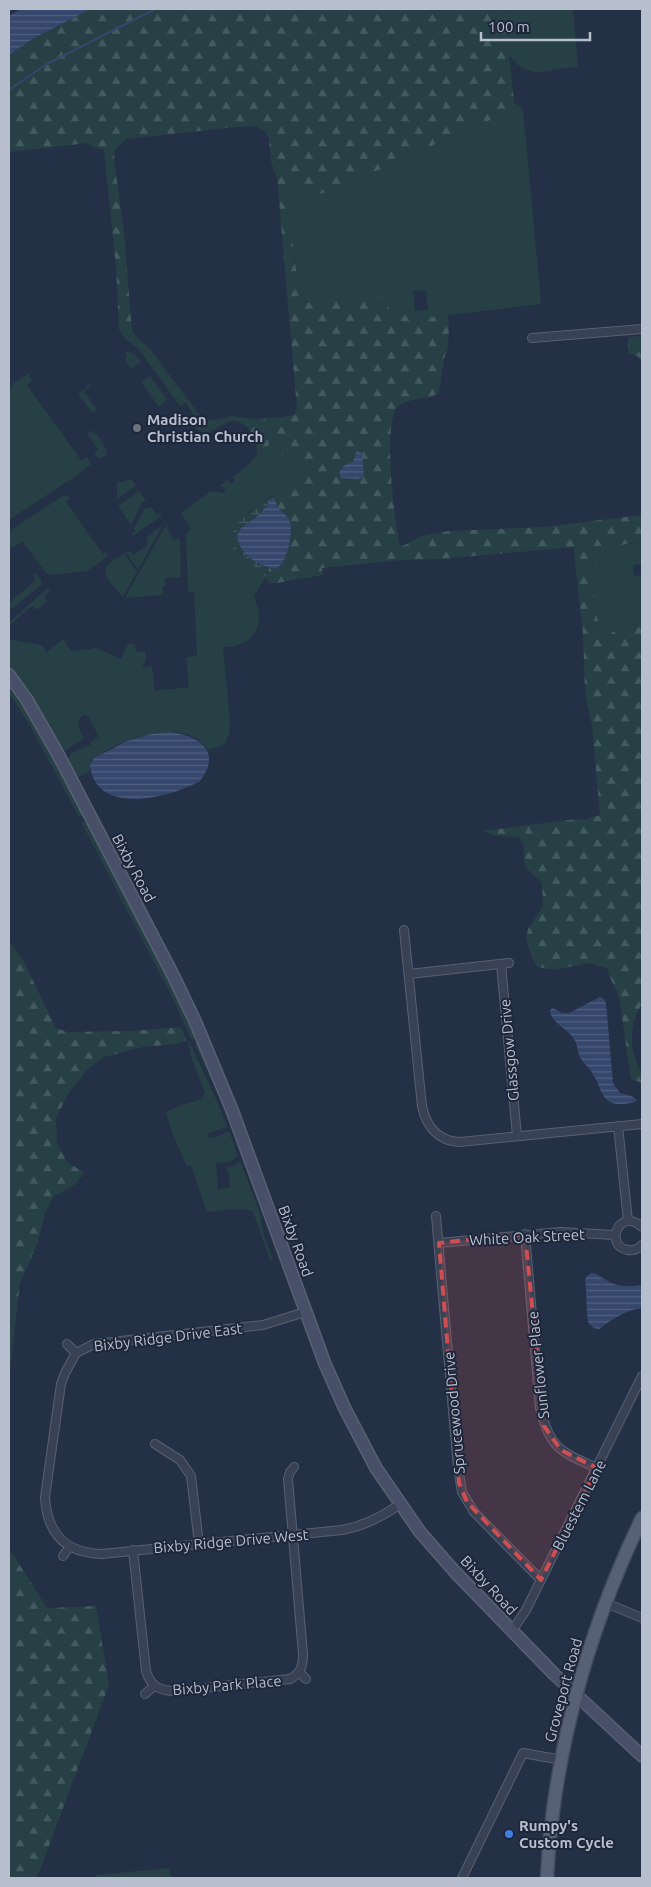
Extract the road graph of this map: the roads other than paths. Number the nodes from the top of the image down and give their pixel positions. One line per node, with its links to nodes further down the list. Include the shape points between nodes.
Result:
1 (642, 329): 2 (street)
2 (532, 338)
3 (9, 675): 16 (street, Bixby Road, via 59,756 195,1021 235,1119)
4 (404, 930): 5 (street)
5 (409, 974): 8 (street, via 422,1106 427,1123 436,1134 452,1141); 8 (street, Glassgow Drive, via 505,964)
6 (642, 1124): 7 (street)
7 (618, 1126): 8 (street); 10 (street)
8 (517, 1136)
9 (436, 1216): 14 (street, Sprucewood Drive)
10 (628, 1221): 11 (street); 13 (street)
11 (642, 1227)
12 (525, 1234): 13 (street, White Oak Street); 14 (street, White Oak Street); 22 (street, Sunflower Place, via 544,1426 561,1450)
13 (615, 1235): 15 (street, via 625,1250 634,1250)
14 (439, 1243): 31 (street, Sprucewood Drive, via 462,1492 474,1512)
15 (642, 1245)
16 (305, 1312): 18 (street, Bixby Ridge Drive East, via 263,1325 94,1344); 23 (street, Bixby Road, via 344,1409)
17 (68, 1344): 18 (street)
18 (76, 1353): 26 (street, Bixby Ridge Drive East, via 61,1384 45,1497 47,1517)
19 (642, 1376): 22 (street, Bluestem Lane)
20 (155, 1444): 27 (street, via 180,1460 191,1476)
21 (294, 1467): 25 (street, via 288,1479)
22 (597, 1468): 31 (street, Bluestem Lane)
23 (400, 1504): 25 (street, Bixby Ridge Drive West, via 377,1519 354,1528); 34 (street, Bixby Road, via 449,1565)
24 (642, 1518): 32 (main road, Groveport Road)
25 (292, 1536): 27 (street, Bixby Ridge Drive West); 35 (street, via 304,1654)
26 (60, 1539): 28 (street, Bixby Ridge Drive West)
27 (199, 1544): 29 (street, Bixby Ridge Drive West)
28 (70, 1546): 29 (street, Bixby Ridge Drive West, via 93,1553); 30 (street)
29 (133, 1550): 37 (street, via 146,1671)
30 (63, 1556)
31 (541, 1580): 34 (street, Bluestem Lane)
32 (606, 1603): 33 (street); 39 (main road, Groveport Road)
33 (642, 1618)
34 (512, 1631): 39 (street, Bixby Road)
35 (299, 1672): 36 (street); 37 (street, Bixby Park Place, via 284,1681 168,1691)
36 (306, 1679)
37 (154, 1686): 38 (street)
38 (145, 1694)
39 (576, 1695): 40 (street, Bixby Road); 41 (main road, Groveport Road)
40 (642, 1756)
41 (562, 1760): 42 (street, via 523,1752); 43 (main road, Groveport Road)
42 (462, 1878)
43 (547, 1878)

